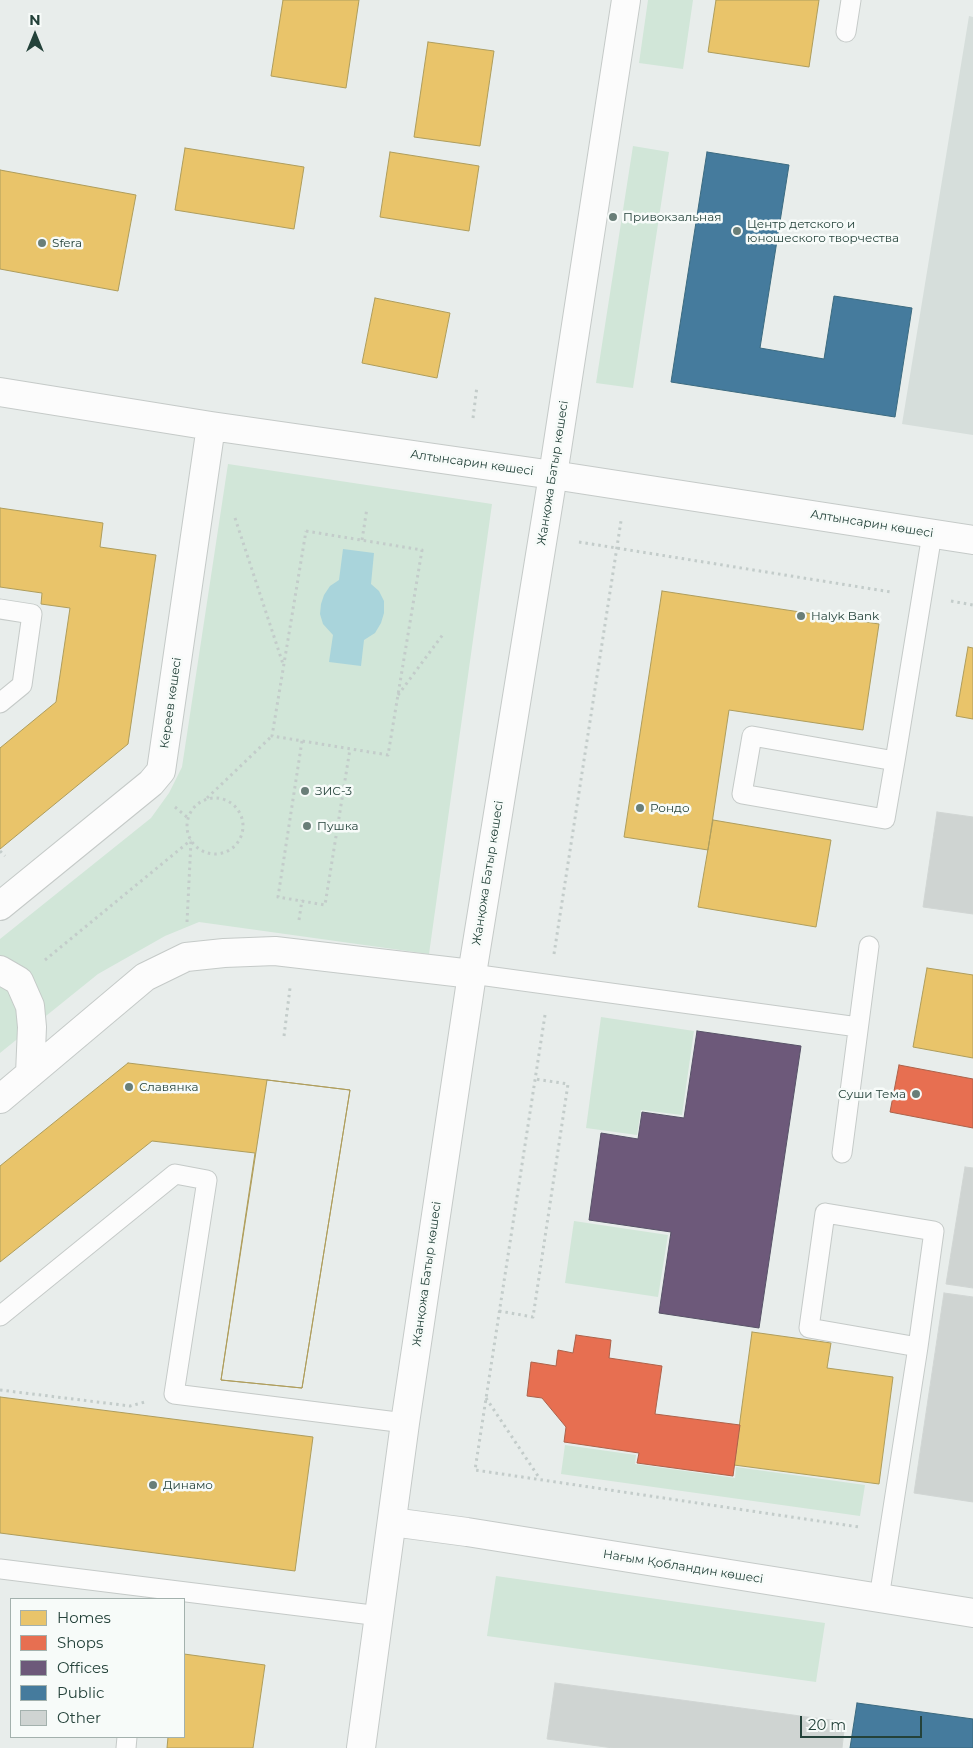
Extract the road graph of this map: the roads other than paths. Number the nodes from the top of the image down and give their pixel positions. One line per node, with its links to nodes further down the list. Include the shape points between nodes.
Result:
1 (626, 0): 6 (street, Жанқожа Батыр көшесі)
2 (851, 0): 3 (lane)
3 (846, 32)
4 (0, 392): 5 (street, Алтынсарин көшесі)
5 (211, 426): 6 (street, Алтынсарин көшесі); 12 (street, Кереев көшесі, via 162,771)
6 (554, 474): 7 (street, Алтынсарин көшесі); 14 (street, Жанқожа Батыр көшесі)
7 (932, 534): 8 (street, Алтынсарин көшесі); 11 (lane)
8 (973, 540)
9 (0, 609): 10 (lane, via 32,614 22,685)
10 (0, 703)
11 (895, 761): 11 (lane, via 752,736 742,794 885,819)
12 (0, 906)
13 (868, 946): 16 (lane)
14 (472, 974): 16 (lane); 17 (street, via 275,951 186,957 145,977); 22 (street, Жанқожа Батыр көшесі)
15 (9, 976): 17 (street, via 30,1006)
16 (858, 1027): 19 (lane)
17 (30, 1074): 18 (street)
18 (0, 1099)
19 (842, 1153)
20 (0, 1316): 22 (lane, via 175,1174 207,1180 174,1394)
21 (918, 1347): 21 (lane, via 808,1328 825,1213 934,1231); 26 (lane)
22 (405, 1423): 23 (street, Жанқожа Батыр көшесі)
23 (392, 1522): 26 (street, Нағым Қобландин көшесі); 28 (street, Жанқожа Батыр көшесі)
24 (0, 1569): 25 (lane)
25 (146, 1593): 28 (lane)
26 (878, 1598): 27 (street, Нағым Қобландин көшесі)
27 (973, 1614)
28 (380, 1616): 29 (street, Жанқожа Батыр көшесі)
29 (361, 1748)

